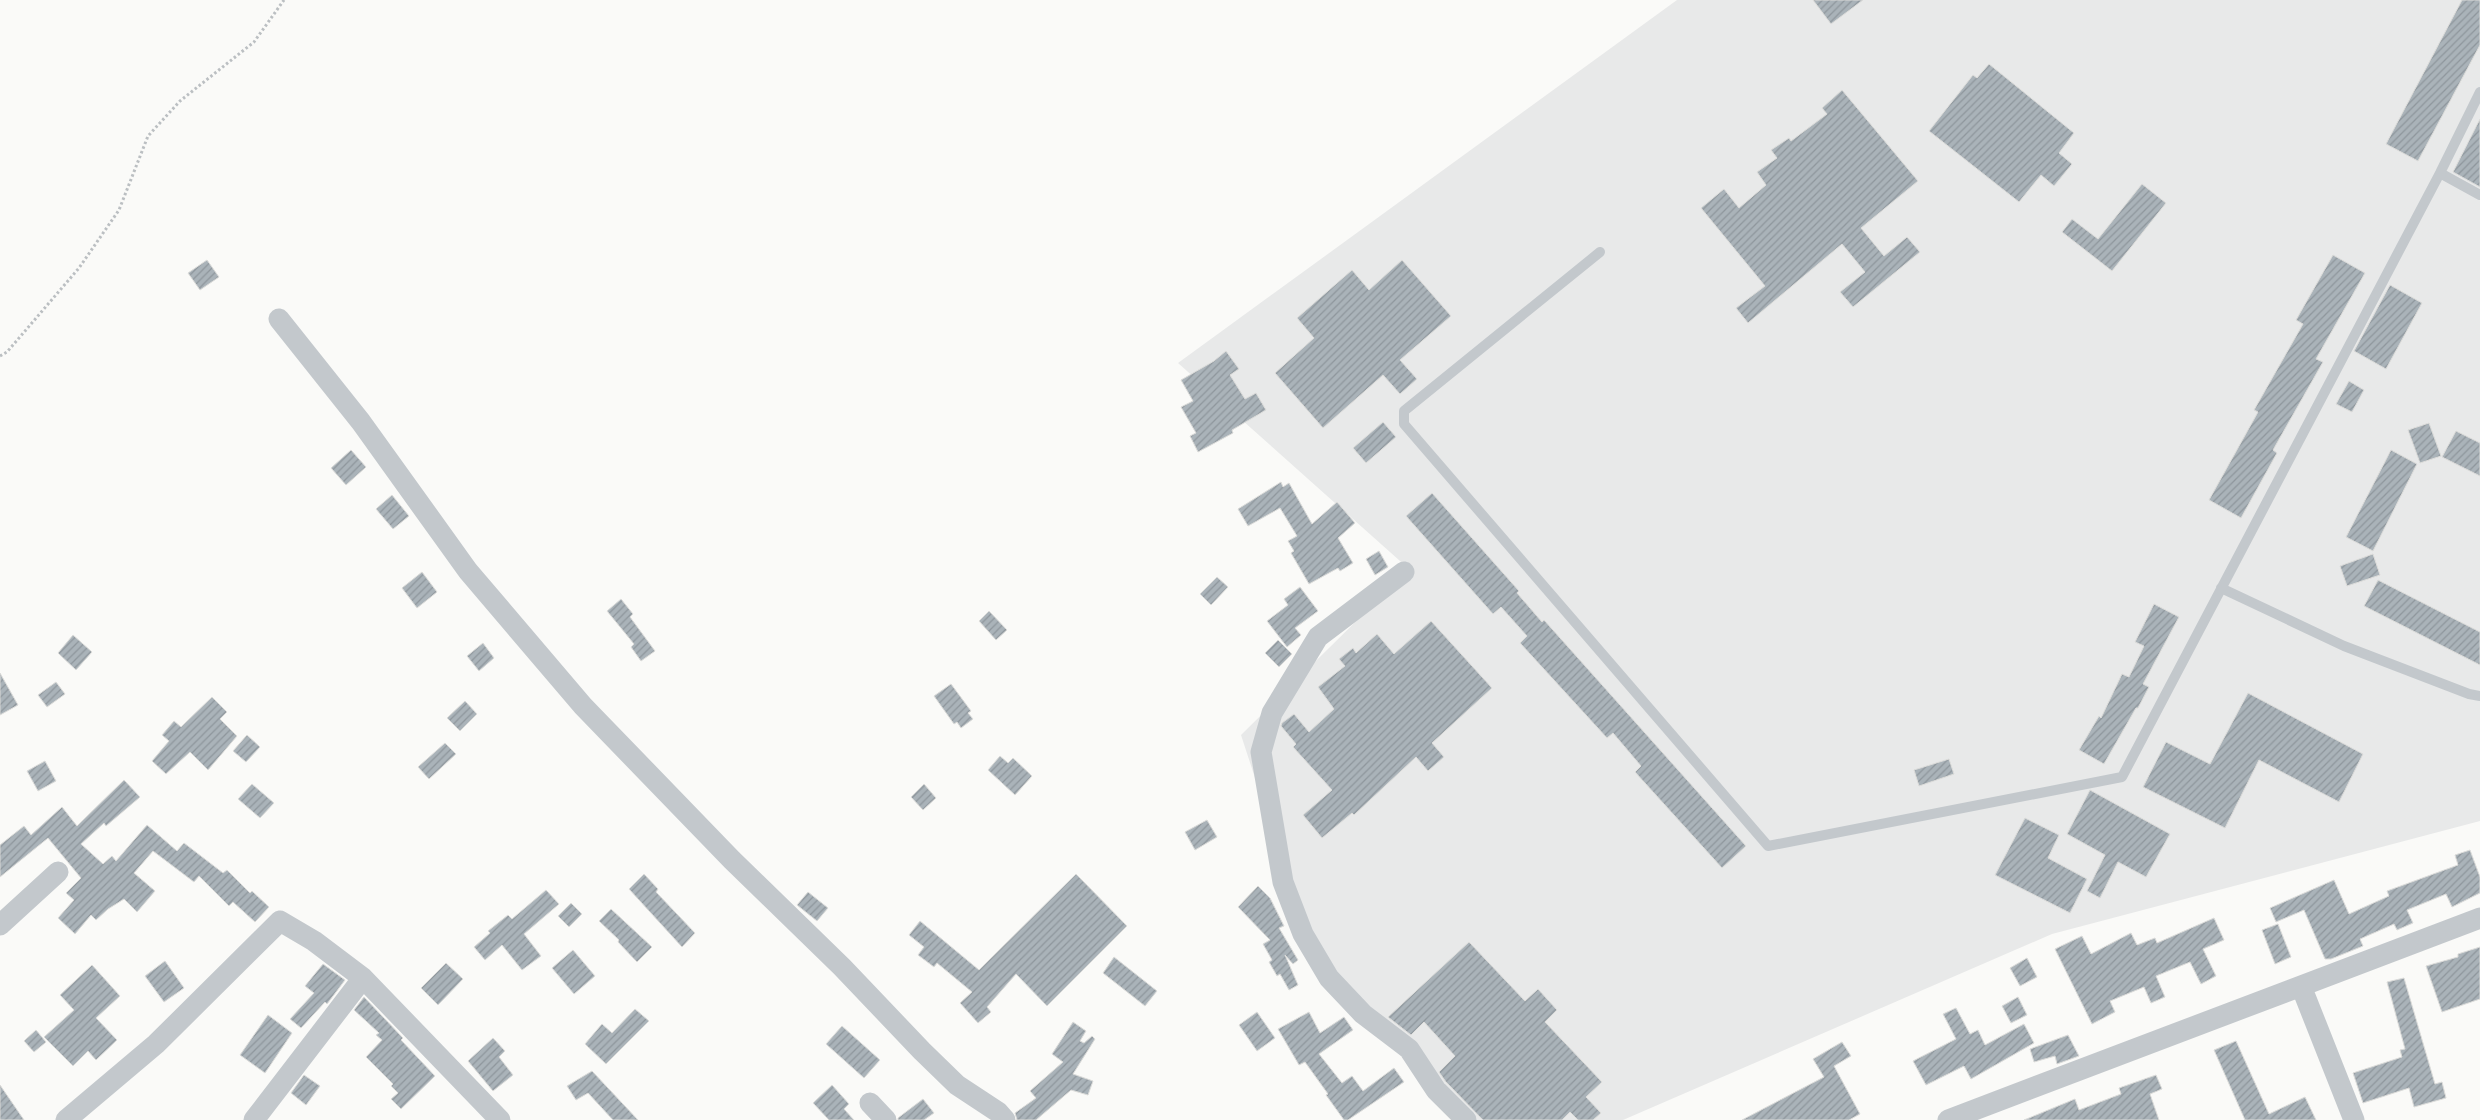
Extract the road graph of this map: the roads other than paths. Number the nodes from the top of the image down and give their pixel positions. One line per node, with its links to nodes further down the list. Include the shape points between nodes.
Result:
1 (2480, 92): 2 (lane)
2 (2440, 173): 3 (lane); 7 (lane)
3 (2480, 195)
4 (1600, 252): 7 (lane, via 1404,411 1404,424 1768,846 2122,777)
5 (279, 319): 19 (street, via 361,422 468,571 583,706 922,1051 957,1085)
6 (1404, 572): 20 (street, via 1318,637 1272,712 1261,752 1283,882 1303,934 1329,978 1363,1014 1409,1049 1436,1090)
7 (2221, 588): 8 (lane, via 2344,646)
8 (2480, 696)
9 (58, 872): 11 (street)
10 (2480, 918): 13 (street)
11 (0, 925)
12 (363, 978): 15 (street, via 314,941 280,921 156,1044); 16 (street); 17 (street)
13 (2300, 986): 21 (street); 22 (street)
14 (870, 1103): 18 (street)
15 (66, 1120)
16 (254, 1120)
17 (500, 1120)
18 (886, 1120)
19 (1005, 1120)
20 (1466, 1120)
21 (1948, 1120)
22 (2354, 1120)

